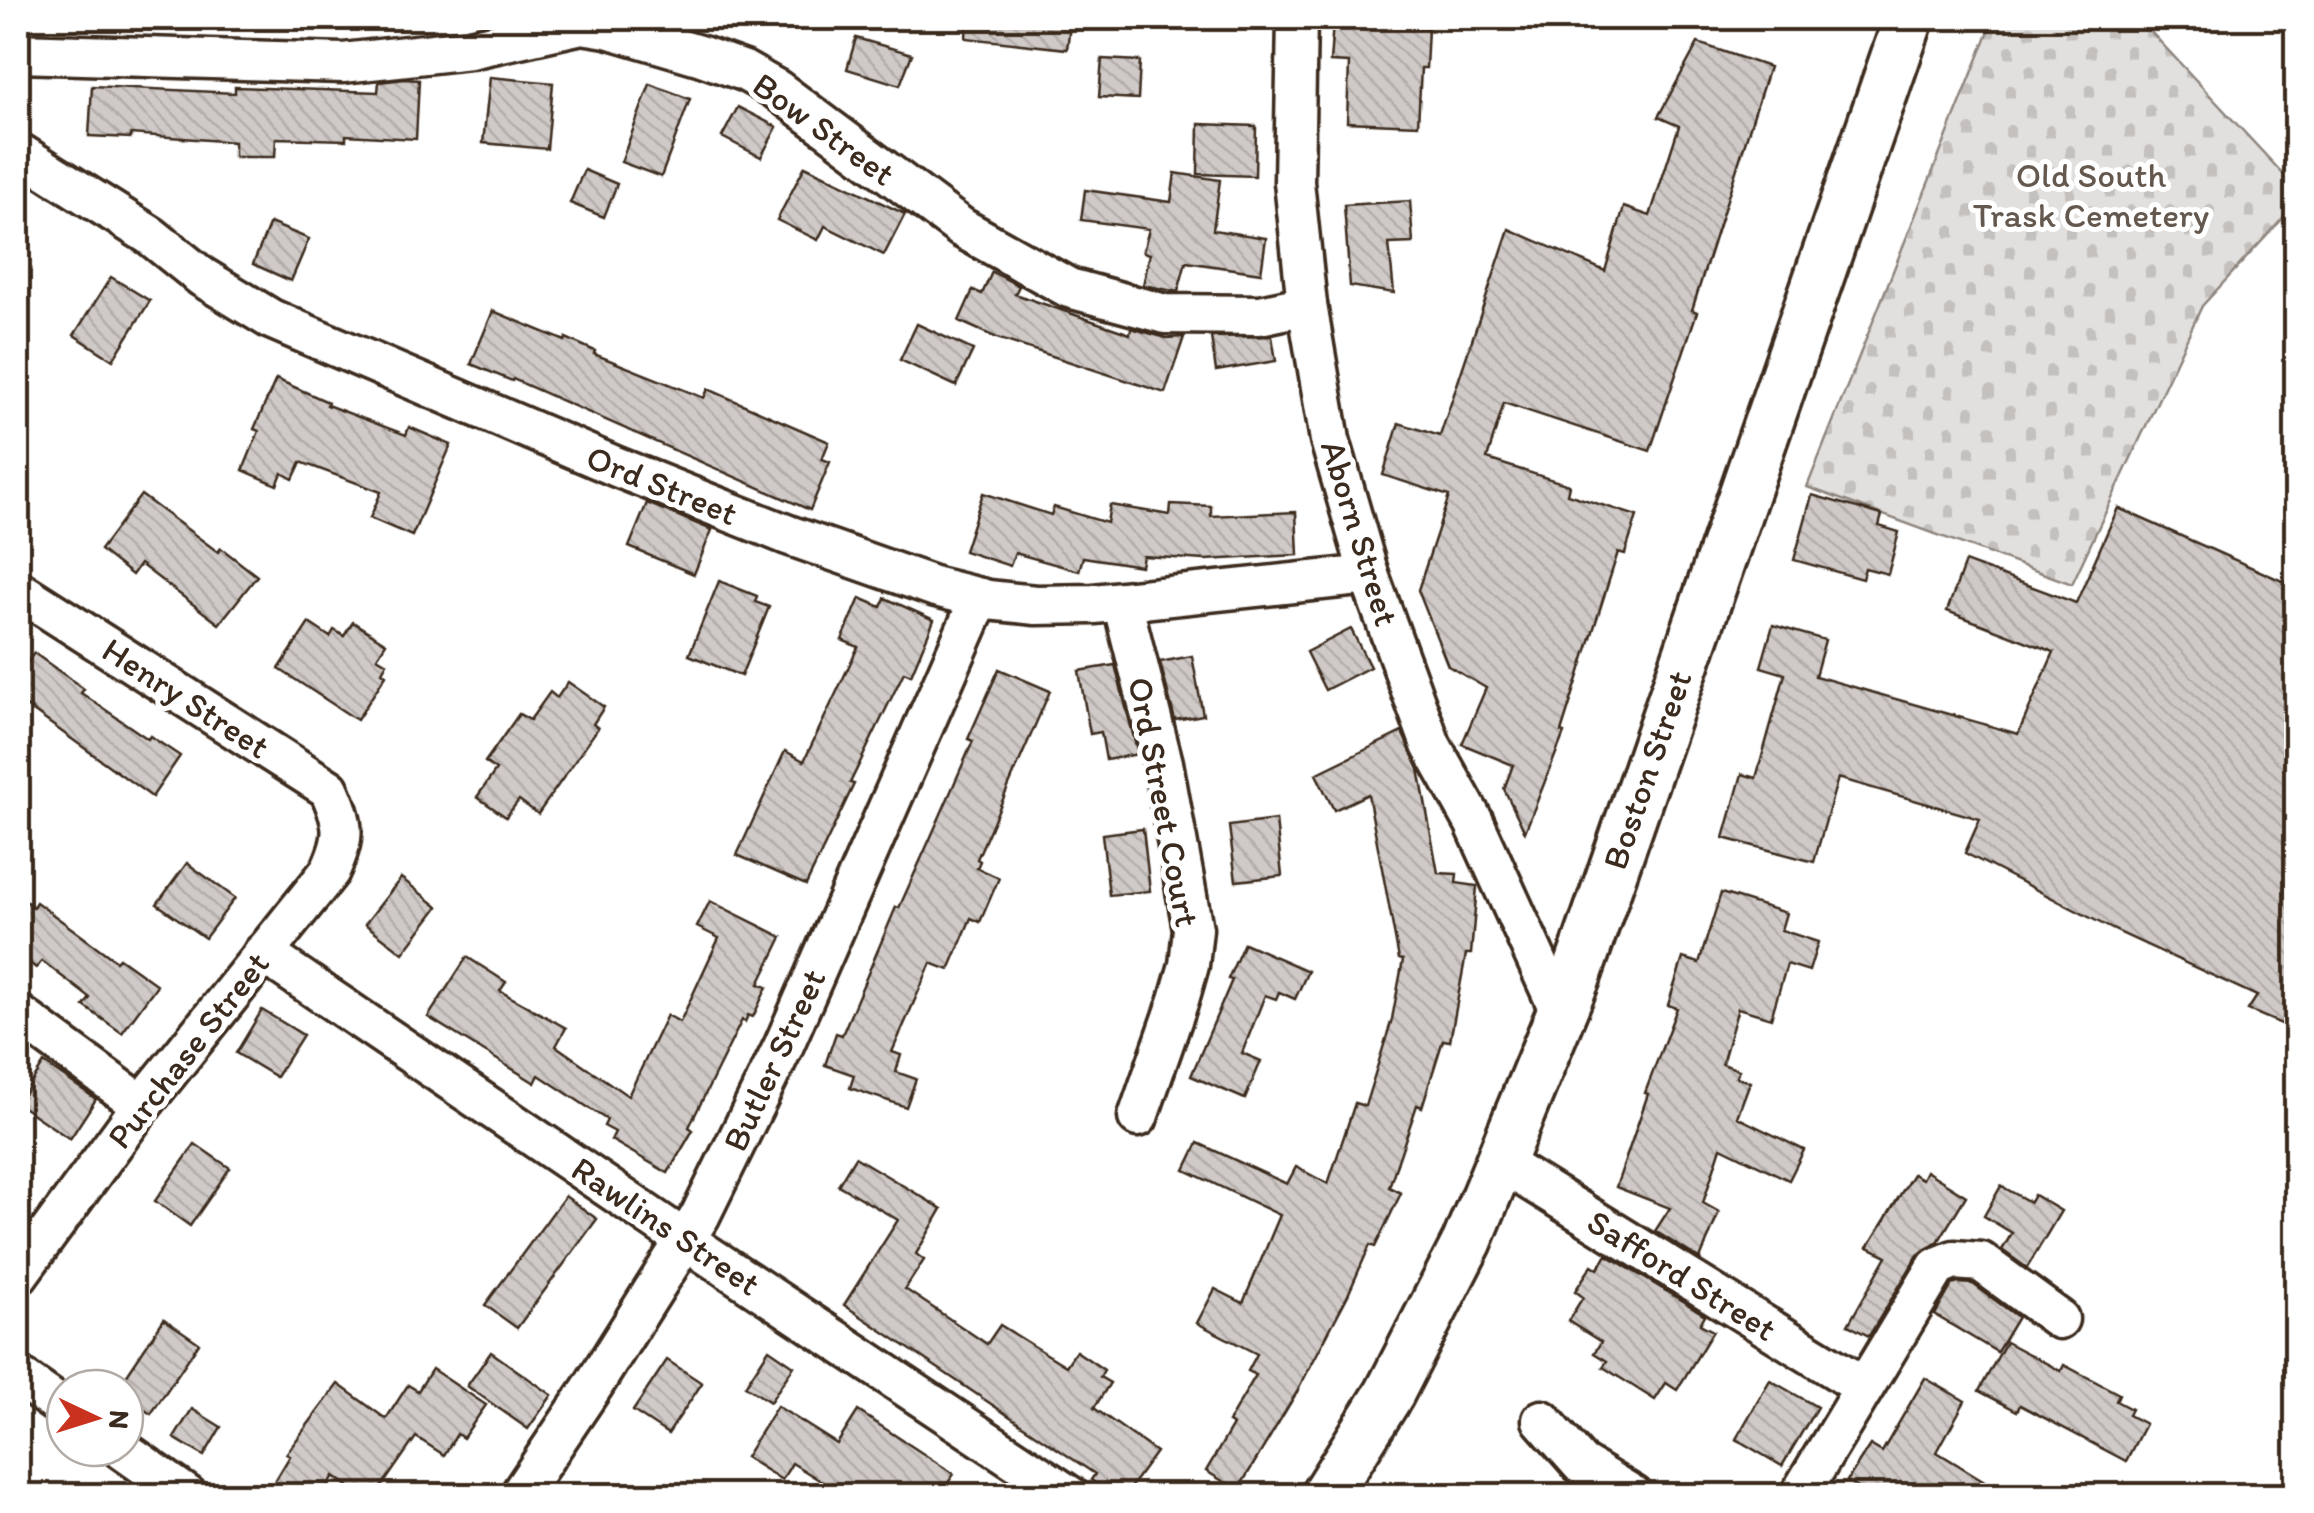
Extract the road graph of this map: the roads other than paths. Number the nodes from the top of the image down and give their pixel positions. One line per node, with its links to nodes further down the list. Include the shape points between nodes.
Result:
1 (1297, 18): 6 (street, Aborn Street, via 1294,182)
2 (1909, 18): 14 (main road, Boston Street)
3 (581, 21): 4 (street, Bow Street, via 470,49 343,63); 6 (street, Bow Street, via 744,71 962,228 1069,288 1164,314 1260,315)
4 (18, 53)
5 (18, 152): 9 (street, Ord Street, via 286,326 788,535)
6 (1307, 305): 7 (street, Aborn Street, via 1330,440)
7 (1369, 574): 10 (street, Ord Street); 14 (street, Aborn Street, via 1431,744)
8 (18, 590): 11 (street, Henry Street, via 329,789)
9 (980, 598): 10 (street, Ord Street, via 1036,605); 18 (street, Butler Street, via 783,1047)
10 (1122, 602): 16 (street, Ord Street Court, via 1163,763 1192,929 1184,982)
11 (342, 818): 12 (street, Purchase Street, via 341,846 330,871)
12 (263, 953): 15 (street, Purchase Street); 18 (street, Rawlins Street)
13 (18, 1014): 15 (street)
14 (1561, 1014): 17 (main road, Boston Street)
15 (142, 1104): 19 (street, Purchase Street)
16 (1138, 1117)
17 (1500, 1162): 22 (street, Safford Street); 29 (main road, Boston Street, via 1398,1377)
18 (685, 1240): 27 (street, Butler Street); 28 (street, Rawlins Street)
19 (18, 1276)
20 (2058, 1319): 22 (street, via 1981,1262 1954,1260 1937,1267)
21 (18, 1376): 23 (street)
22 (1864, 1388): 31 (street)
23 (45, 1396)
24 (1542, 1420): 30 (street, via 1581,1464)
25 (145, 1466): 26 (street)
26 (188, 1496)
27 (519, 1496)
28 (1070, 1496)
29 (1325, 1496)
30 (1634, 1496)
31 (1799, 1496)

